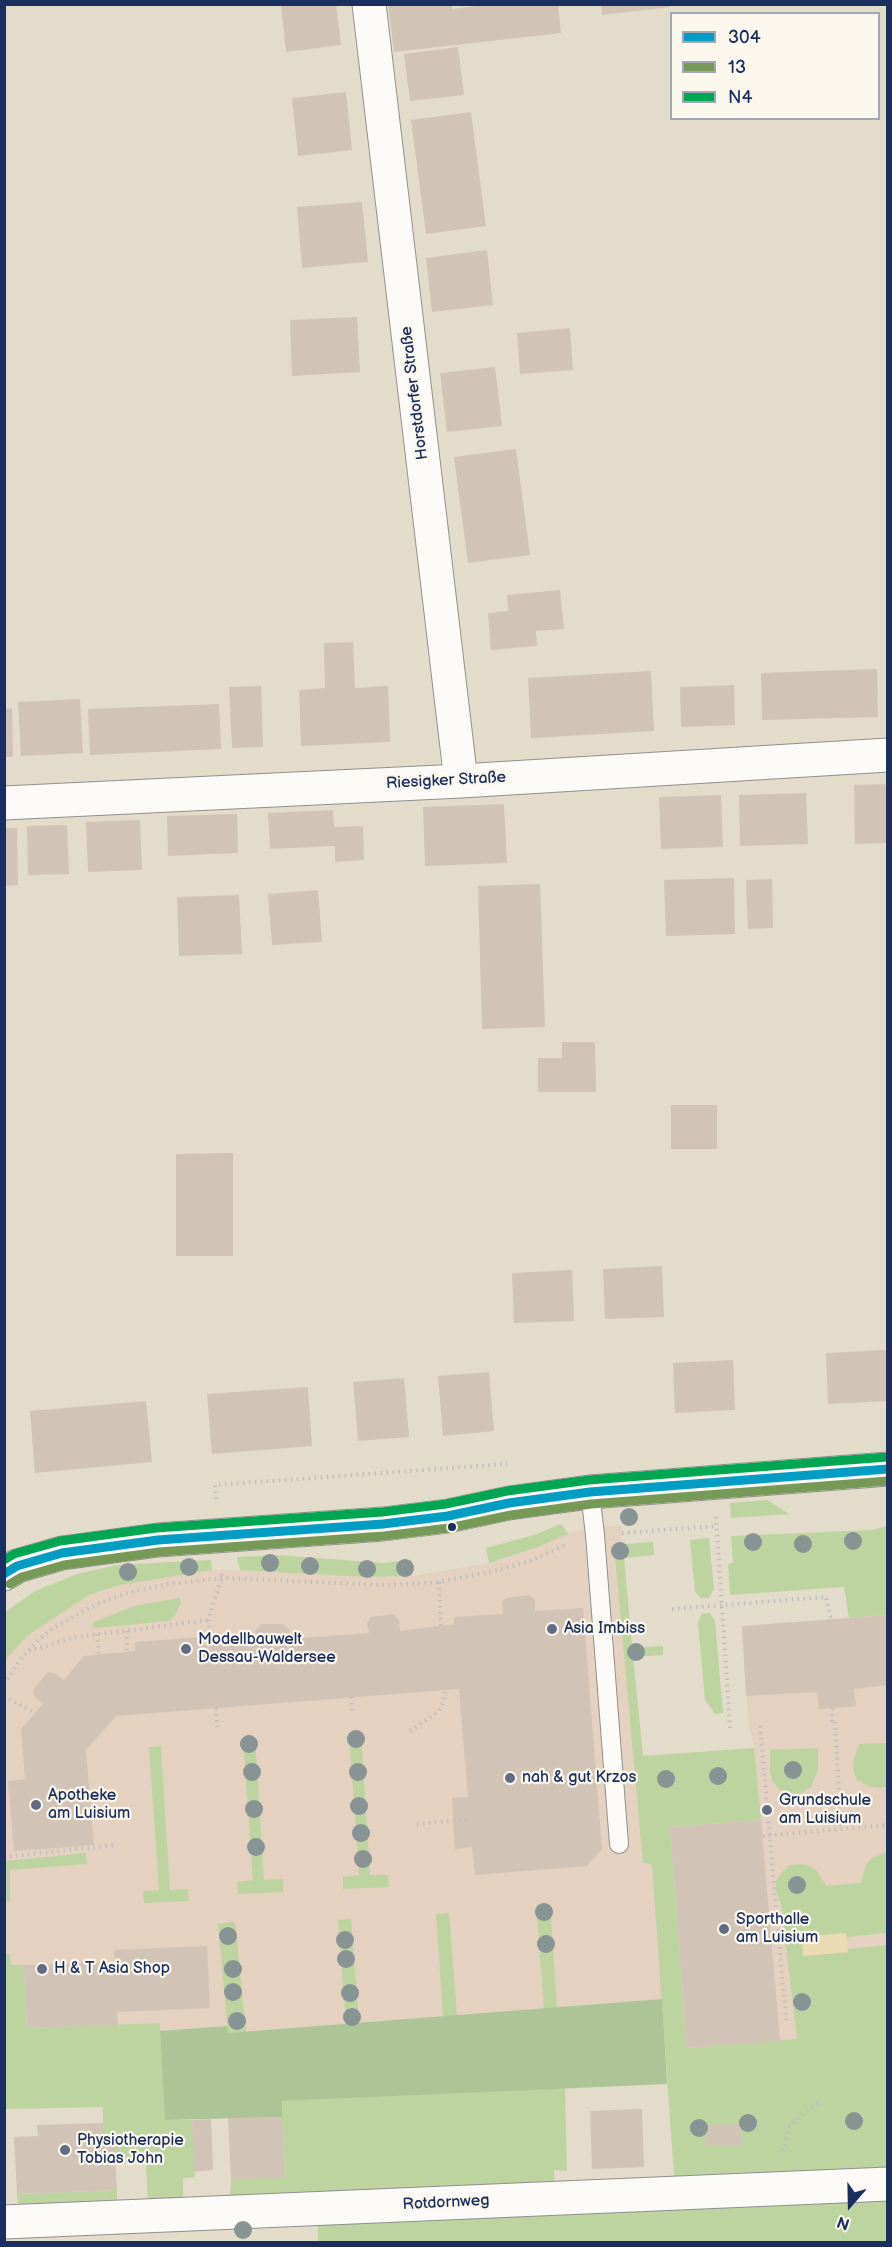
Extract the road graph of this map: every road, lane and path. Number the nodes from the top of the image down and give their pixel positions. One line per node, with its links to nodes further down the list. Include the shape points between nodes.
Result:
1 (369, 4): 3 (street, Horstdorfer Straße)
2 (888, 755): 3 (street, Riesigker Straße)
3 (461, 781): 4 (street, Riesigker Straße)
4 (4, 803)
5 (510, 1463): 7 (path)
6 (888, 1469): 8 (street)
7 (214, 1485)
8 (590, 1492): 10 (street, via 382,1524 95,1548 62,1553); 41 (lane)
9 (717, 1526): 12 (path)
10 (4, 1574)
11 (222, 1578): 15 (path); 16 (path, via 365,1585 439,1582); 20 (path, via 168,1584 94,1605 52,1629)
12 (723, 1604): 13 (path); 14 (path, via 826,1597); 33 (path)
13 (672, 1610)
14 (831, 1619)
15 (208, 1620): 17 (path); 19 (path)
16 (441, 1626)
17 (127, 1630): 18 (path); 21 (path)
18 (97, 1634): 20 (path, via 60,1640); 22 (path)
19 (212, 1645)
20 (28, 1651): 23 (path)
21 (128, 1651)
22 (99, 1653)
23 (4, 1684)
24 (445, 1691): 34 (path, via 439,1711)
25 (4, 1696): 29 (path)
26 (351, 1696): 30 (path)
27 (216, 1708): 32 (path)
28 (832, 1708): 38 (path)
29 (34, 1713)
30 (352, 1714)
31 (760, 1726): 39 (path)
32 (217, 1727)
33 (730, 1728)
34 (410, 1731)
35 (470, 1819): 36 (path)
36 (417, 1824)
37 (888, 1824): 38 (path)
38 (841, 1828): 39 (path)
39 (770, 1835): 40 (path); 44 (path)
40 (764, 1836)
41 (619, 1844)
42 (114, 1845): 43 (path)
43 (4, 1857)
44 (786, 2020)
45 (821, 2101): 47 (path, via 789,2128 783,2151)
46 (888, 2184): 47 (street, Rotdornweg)
47 (786, 2188): 48 (street, Rotdornweg)
48 (4, 2222)

